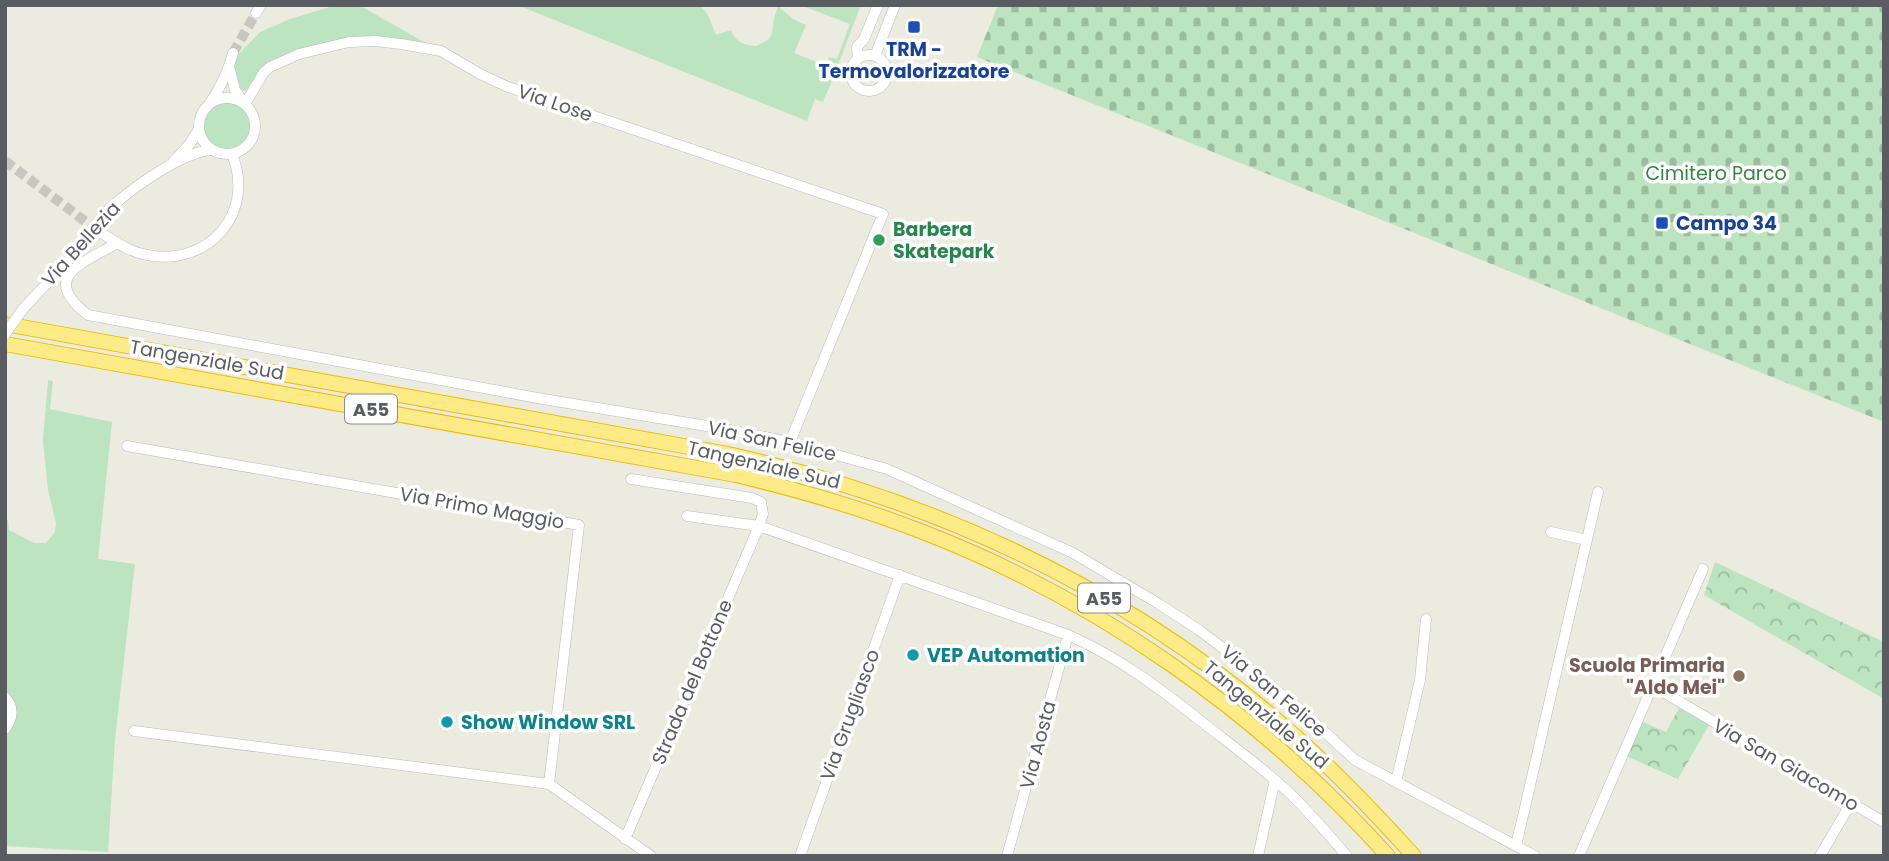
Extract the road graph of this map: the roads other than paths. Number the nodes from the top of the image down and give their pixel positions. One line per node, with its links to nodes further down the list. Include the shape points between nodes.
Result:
1 (878, 5): 5 (street, via 857,47)
2 (895, 5): 4 (street)
3 (233, 53): 6 (street, Via Bellezia)
4 (875, 56): 5 (street); 5 (street, via 883,62 887,76 869,92 852,79 851,68)
5 (858, 59)
6 (229, 66): 7 (street, Via Bellezia); 8 (street)
7 (210, 103): 8 (street, via 229,98); 9 (street, Via Bellezia, via 203,110)
8 (244, 103): 11 (street, via 255,130 248,145); 18 (street, Via Lose, via 264,72 283,60 349,42 401,44 440,51 508,87 883,214)
9 (199, 129): 10 (street); 12 (street, Via Bellezia)
10 (211, 150): 11 (street); 12 (street, Via Bellezia)
11 (232, 155): 14 (street, via 239,192 231,219 217,236 198,249 166,257 146,255)
12 (168, 167): 16 (street, Via Bellezia, bridge, via 124,196 101,218)
13 (98, 231): 14 (street)
14 (117, 243): 18 (street, Via San Felice, via 65,282 69,297 88,315)
15 (5, 324): 48 (highway, Tangenziale Sud / A55, via 728,454 820,476 918,509 1004,545 1086,587 1196,657 1294,734)
16 (5, 334)
17 (5, 344): 47 (highway, Tangenziale Sud / A55, via 736,475 831,500 924,532 1070,601 1180,671 1274,744)
18 (790, 442): 35 (street, Via San Felice, via 887,469 1073,553 1199,630 1301,710 1354,760)
19 (127, 446): 36 (street, Via Primo Maggio, via 579,525)
20 (631, 479): 23 (street, via 758,499 763,505)
21 (1598, 492): 25 (street)
22 (687, 516): 23 (street)
23 (759, 526): 27 (street); 39 (street, Strada del Bottone)
24 (1551, 532): 25 (street)
25 (1587, 540): 40 (street)
26 (1703, 569): 30 (street)
27 (900, 575): 29 (street); 43 (street, Via Grugliasco)
28 (1426, 619): 35 (street, via 1420,680)
29 (1068, 635): 34 (street, via 1117,659 1156,686); 44 (street, Via Aosta)
30 (1653, 686): 37 (street, Via San Giacomo); 50 (street)
31 (5, 697): 32 (street, via 12,713)
32 (5, 729)
33 (134, 731): 36 (street)
34 (1275, 780): 45 (street); 46 (street)
35 (1396, 782): 40 (street, Via San Felice)
36 (549, 784): 39 (street)
37 (1851, 803): 38 (street, Via San Giacomo); 41 (street)
38 (1884, 822)
39 (625, 839): 42 (street)
40 (1516, 846): 49 (street, Via San Felice)
41 (1821, 855)
42 (651, 856)
43 (800, 856)
44 (1007, 856)
45 (1258, 856)
46 (1347, 856)
47 (1388, 856)
48 (1414, 856)
49 (1535, 856)
50 (1578, 856)

